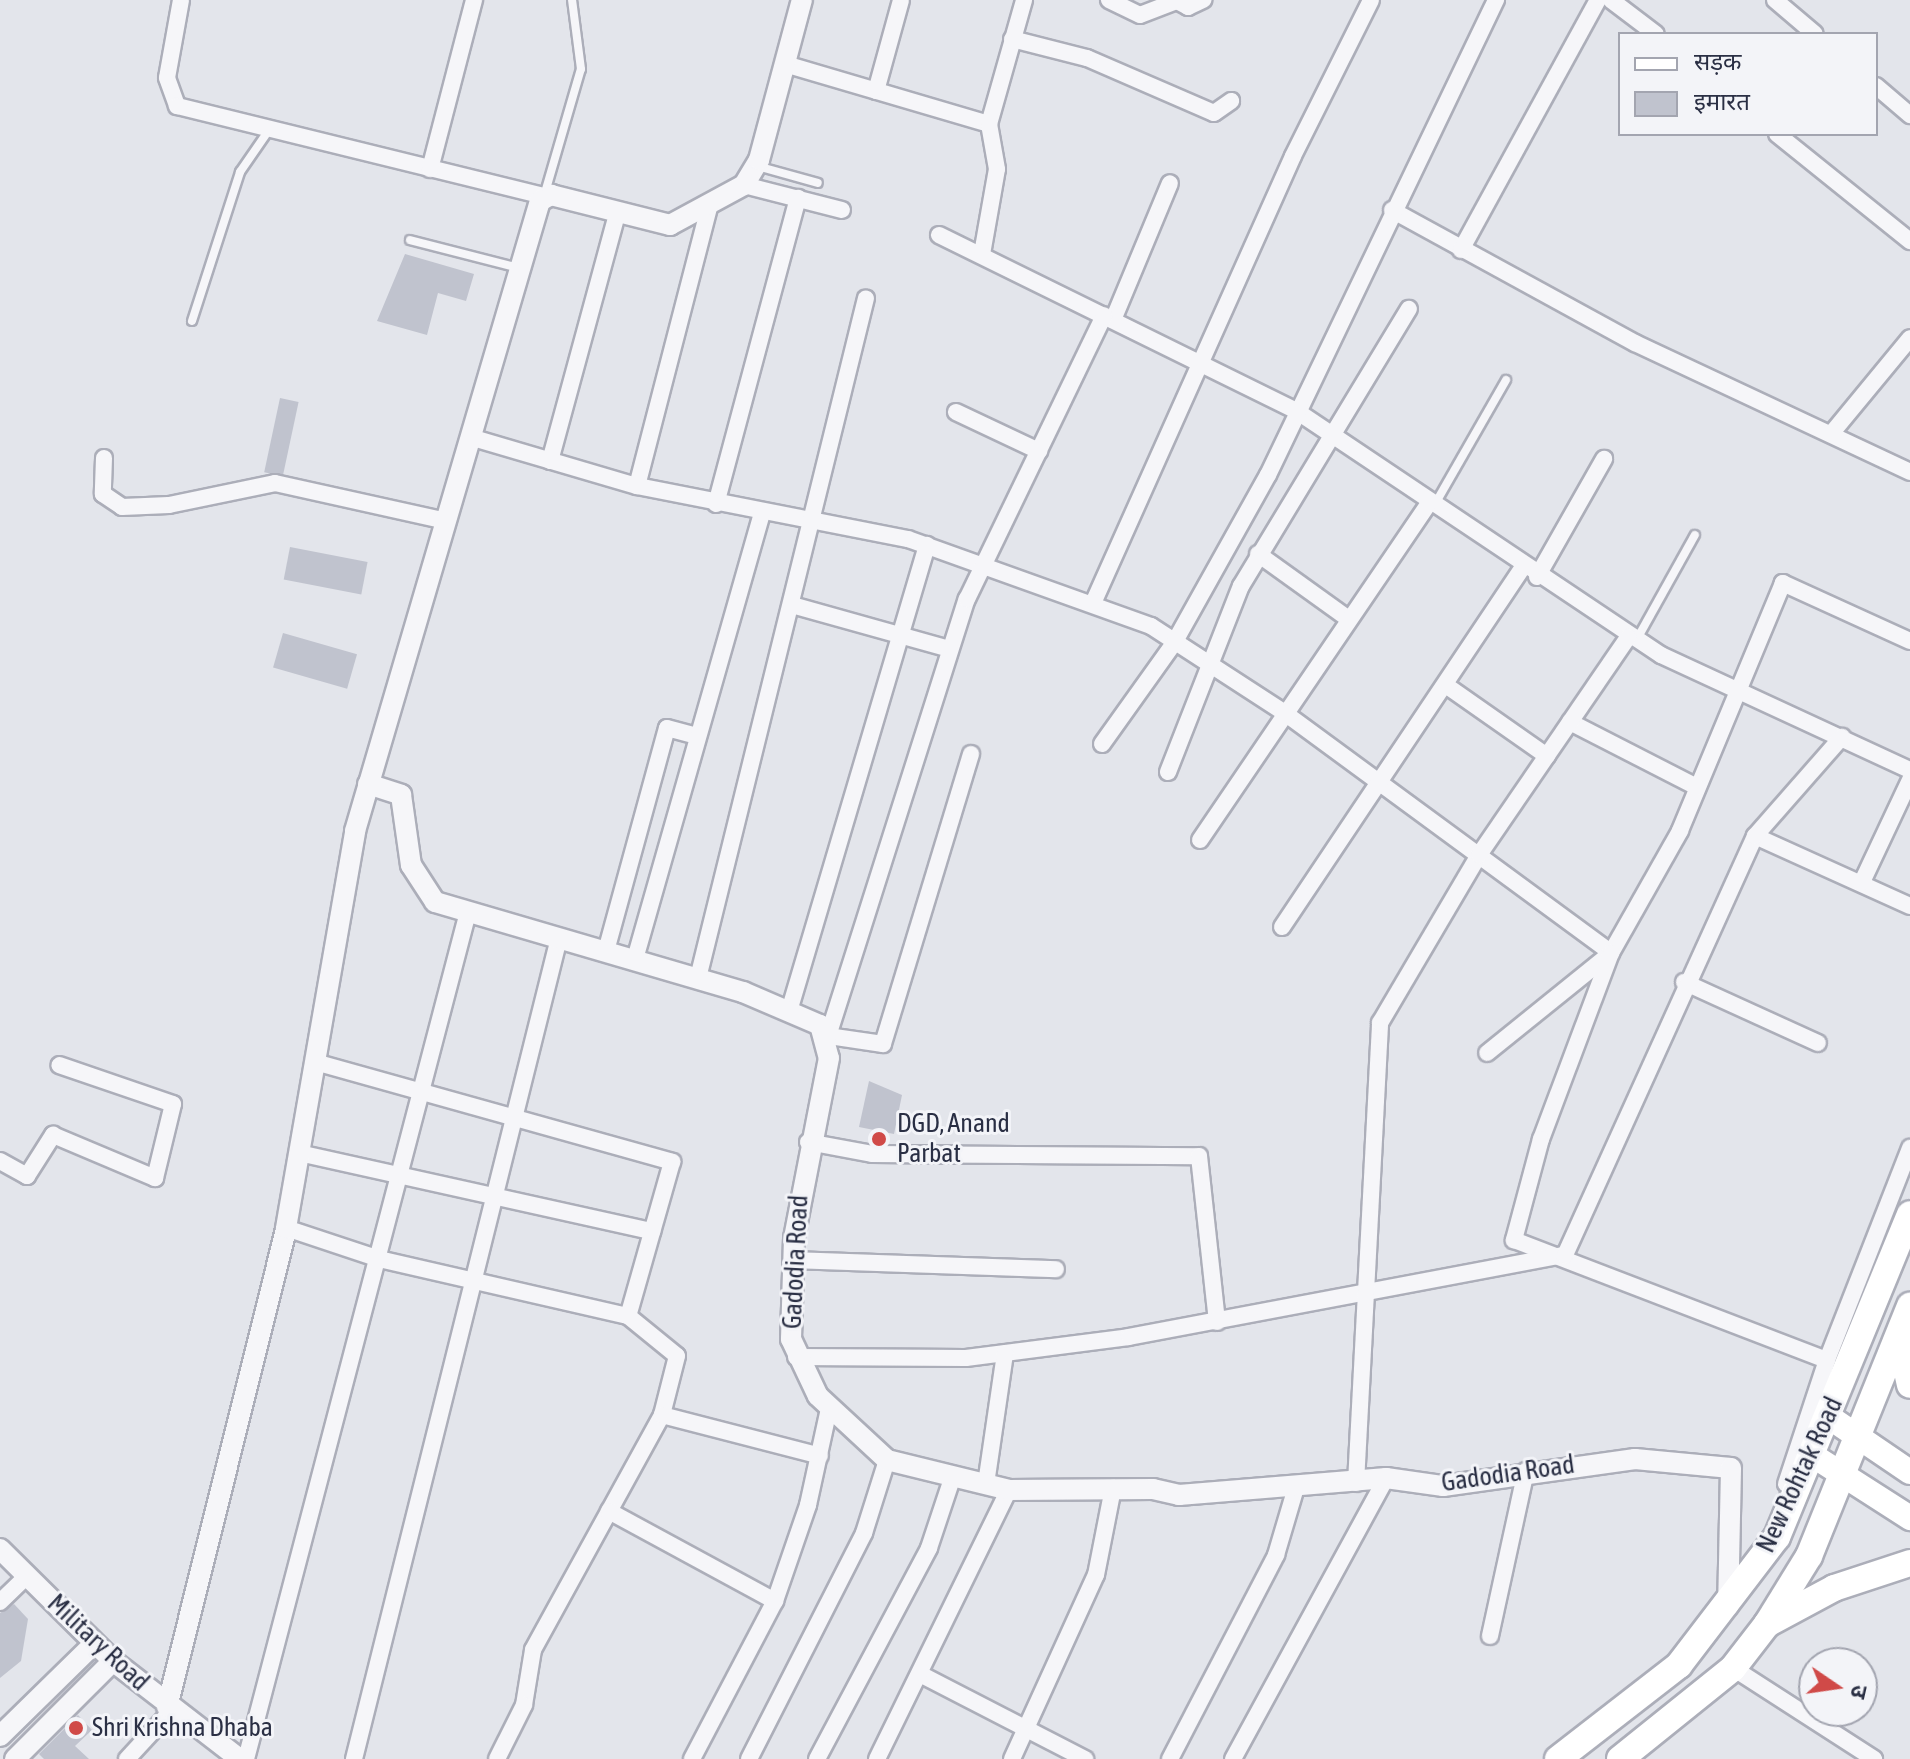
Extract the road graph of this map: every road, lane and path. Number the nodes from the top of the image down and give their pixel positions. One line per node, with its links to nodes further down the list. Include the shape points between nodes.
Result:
1 (181, 0): 24 (street, via 167,94 177,106)
2 (474, 0): 27 (street)
3 (572, 0): 31 (lane, via 581,69)
4 (802, 0): 18 (street)
5 (901, 0): 20 (street)
6 (1024, 0): 17 (street)
7 (1109, 0): 14 (street, via 1140,15)
8 (1203, 0): 14 (street, via 1195,7)
9 (1371, 0): 48 (street)
10 (1496, 0): 35 (street)
11 (1598, 0): 40 (street)
12 (1611, 0): 15 (street)
13 (1775, 0): 16 (street)
14 (1176, 1)
15 (1653, 32)
16 (1813, 32)
17 (1012, 39): 21 (street, via 1087,58 1214,113); 23 (street)
18 (785, 64): 20 (street); 26 (street)
19 (1878, 87): 22 (street)
20 (876, 91): 23 (street)
21 (1231, 101)
22 (1908, 109)
23 (989, 124): 41 (street, via 997,169)
24 (269, 130): 27 (street); 46 (lane, via 240,172)
25 (1779, 136): 39 (street)
26 (756, 166): 28 (lane); 30 (street)
27 (430, 169): 31 (street)
28 (818, 183)
29 (1170, 183): 45 (street)
30 (744, 185): 32 (street); 33 (street)
31 (544, 196): 36 (street); 42 (street)
32 (798, 198): 34 (street); 61 (street)
33 (709, 208): 36 (street, via 670,225); 60 (street)
34 (842, 210)
35 (1392, 210): 40 (street); 51 (street)
36 (617, 214): 58 (street)
37 (939, 235): 41 (street)
38 (410, 240): 42 (lane)
39 (1910, 241)
40 (1461, 250): 52 (street, via 1635,343)
41 (982, 254): 45 (street)
42 (520, 268): 53 (street)
43 (866, 298): 65 (street)
44 (1409, 309): 54 (street)
45 (1108, 317): 48 (street); 55 (street)
46 (192, 321)
47 (1910, 338): 52 (street)
48 (1201, 364): 51 (street); 72 (street)
49 (1506, 380): 62 (lane)
50 (956, 412): 55 (street)
51 (1298, 412): 54 (street); 78 (street)
52 (1831, 434): 59 (street)
53 (470, 437): 58 (street); 64 (street)
54 (1333, 437): 62 (street); 68 (street)
55 (1039, 451): 69 (street)
56 (104, 458): 64 (street, via 103,494 122,507 169,505 275,483)
57 (1604, 459): 71 (street)
58 (550, 461): 60 (street)
59 (1910, 472)
60 (637, 486): 61 (street)
61 (716, 504): 63 (street)
62 (1430, 506): 70 (street); 74 (street)
63 (762, 513): 65 (street); 85 (street)
64 (446, 521): 94 (street)
65 (810, 523): 67 (street); 73 (street)
66 (1695, 535): 76 (lane)
67 (927, 545): 69 (street); 75 (street)
68 (1258, 554): 74 (street); 80 (street)
69 (983, 563): 72 (street); 79 (street)
70 (1522, 568): 71 (street); 81 (street)
71 (1537, 577): 76 (street)
72 (1094, 601): 78 (street)
73 (792, 605): 75 (street); 107 (street)
74 (1347, 618): 83 (street)
75 (900, 635): 79 (street); 109 (street)
76 (1632, 639): 82 (street); 84 (street)
77 (1910, 641): 82 (street, via 1787,580)
78 (1174, 643): 80 (street); 87 (street)
79 (950, 649): 110 (street)
80 (1209, 665): 83 (street); 91 (street)
81 (1447, 686): 89 (street); 93 (street)
82 (1734, 687): 86 (street); 95 (street)
83 (1282, 711): 93 (street); 97 (street)
84 (1570, 722): 89 (street); 95 (street)
85 (696, 736): 104 (street, via 667,728); 106 (street)
86 (1842, 737): 90 (street); 96 (street)
87 (1102, 744)
88 (971, 754): 110 (street, via 883,1044)
89 (1547, 756): 98 (street)
90 (1910, 770)
91 (1168, 772)
92 (1910, 780): 99 (street)
93 (1379, 783): 98 (street); 102 (street)
94 (368, 784): 101 (street, via 401,795 408,857 429,898); 113 (street)
95 (1697, 787): 105 (street, via 1671,850)
96 (1755, 836): 99 (street); 108 (street)
97 (1200, 840)
98 (1479, 855): 105 (street); 131 (street, via 1380,1023)
99 (1862, 882): 100 (street)
100 (1910, 906)
101 (468, 912): 103 (street); 115 (street)
102 (1282, 927)
103 (559, 938): 104 (street); 116 (street)
104 (606, 951): 106 (street)
105 (1611, 953): 112 (street); 126 (street, via 1541,1139 1514,1235 1518,1245)
106 (635, 959): 107 (street)
107 (698, 978): 109 (street)
108 (1684, 982): 111 (street); 126 (street)
109 (790, 1008): 110 (street)
110 (828, 1036): 117 (street, Gadodia Road)
111 (1818, 1043)
112 (1487, 1053)
113 (315, 1062): 115 (street); 119 (street)
114 (59, 1065): 120 (street, via 173,1104 155,1178 53,1135 27,1176)
115 (421, 1090): 116 (street); 121 (street)
116 (510, 1115): 122 (street); 125 (street, via 672,1162)
117 (808, 1142): 128 (street, Gadodia Road); 134 (street, via 872,1154 1199,1156)
118 (1910, 1148): 138 (street)
119 (299, 1153): 121 (street); 124 (street)
120 (0, 1161)
121 (400, 1173): 122 (street); 127 (street)
122 (490, 1195): 125 (street); 130 (street)
123 (1910, 1214): 142 (main road, New Rohtak Road)
124 (286, 1228): 127 (street); 171 (street)
125 (652, 1231): 133 (street)
126 (1565, 1255): 131 (street); 138 (street)
127 (379, 1259): 130 (street); 177 (street)
128 (792, 1260): 129 (street); 137 (street, Gadodia Road)
129 (1056, 1269)
130 (471, 1278): 133 (street); 178 (street)
131 (1371, 1294): 134 (street); 152 (street)
132 (1910, 1306): 135 (main road, New Rohtak Road)
133 (628, 1316): 141 (street, via 677,1356)
134 (1217, 1322): 136 (street)
135 (1899, 1336): 139 (main road); 143 (main road, New Rohtak Road)
136 (1005, 1353): 137 (street); 153 (street)
137 (796, 1357): 140 (street, Gadodia Road)
138 (1827, 1360): 162 (street, via 1767,1533)
139 (1910, 1385)
140 (829, 1409): 145 (street); 146 (street, Gadodia Road)
141 (662, 1415): 145 (street); 157 (street)
142 (1829, 1417): 143 (main road); 144 (main road, New Rohtak Road)
143 (1858, 1437): 148 (main road); 149 (main road, New Rohtak Road)
144 (1812, 1455): 149 (main road); 162 (main road, New Rohtak Road, via 1777,1537)
145 (820, 1456): 163 (street)
146 (887, 1460): 150 (street, Gadodia Road); 181 (street, via 864,1533)
147 (1526, 1471): 151 (street, Gadodia Road, via 1443,1486); 162 (street, Gadodia Road, via 1635,1459 1731,1468); 166 (street)
148 (1910, 1472)
149 (1843, 1475): 158 (main road); 165 (main road, New Rohtak Road, via 1809,1556)
150 (953, 1476): 153 (street, Gadodia Road); 182 (street, via 929,1548)
151 (1386, 1478): 152 (street, Gadodia Road); 187 (street)
152 (1356, 1483): 156 (street, Gadodia Road)
153 (986, 1484): 155 (street, Gadodia Road)
154 (1113, 1488): 155 (street, Gadodia Road); 156 (street, Gadodia Road, via 1190,1495); 172 (street, via 1096,1575)
155 (1009, 1490): 170 (street)
156 (1295, 1491): 186 (street, via 1276,1555)
157 (609, 1511): 163 (street); 179 (street, via 533,1650 524,1705)
158 (1910, 1518)
159 (0, 1549): 161 (street, Military Road)
160 (1910, 1563): 165 (main road, via 1834,1588)
161 (27, 1576): 164 (street); 167 (street, Military Road)
162 (1728, 1600): 188 (main road, New Rohtak Road, via 1679,1665)
163 (775, 1601): 180 (street)
164 (0, 1602)
165 (1767, 1624): 169 (main road, New Rohtak Road)
166 (1490, 1636)
167 (94, 1644): 168 (street, Military Road); 173 (street)
168 (113, 1661): 171 (street, Military Road); 175 (street)
169 (1733, 1668): 174 (main road, New Rohtak Road); 189 (street)
170 (920, 1674): 172 (street); 183 (street)
171 (170, 1709): 176 (street); 177 (street, Military Road)
172 (1025, 1731): 184 (street); 185 (street)
173 (0, 1736)
174 (1630, 1756)
175 (15, 1759)
176 (127, 1759)
177 (243, 1759)
178 (354, 1759)
179 (497, 1759)
180 (692, 1759)
181 (749, 1759)
182 (817, 1759)
183 (877, 1759)
184 (1012, 1759)
185 (1085, 1759)
186 (1170, 1759)
187 (1233, 1759)
188 (1558, 1759)
189 (1874, 1759)

